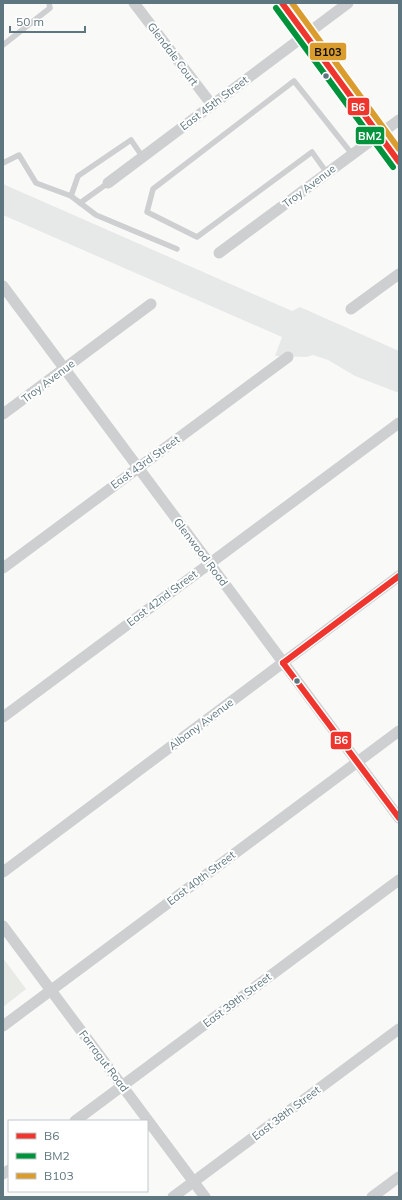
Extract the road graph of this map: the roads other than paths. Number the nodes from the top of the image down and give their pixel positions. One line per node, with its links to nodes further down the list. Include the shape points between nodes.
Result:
1 (49, 3): 6 (lane, via 50,8)
2 (134, 3): 7 (street, Glendale Court)
3 (282, 3): 5 (street)
4 (348, 3): 5 (street, East 45th Street)
5 (305, 35): 7 (street, East 45th Street); 9 (street)
6 (3, 45)
7 (212, 105): 11 (street, East 45th Street)
8 (399, 120): 9 (street, Troy Avenue)
9 (379, 135): 10 (street, Troy Avenue); 12 (street)
10 (352, 154): 14 (street, Troy Avenue); 14 (lane, via 294,80 153,189 146,212 197,237 312,152)
11 (142, 156): 15 (street, East 45th Street); 16 (lane, via 131,140 78,176)
12 (399, 162)
13 (3, 163): 16 (lane, via 19,155 36,183)
14 (327, 173): 19 (street, Troy Avenue)
15 (108, 183): 17 (lane, East 45th Street)
16 (71, 196): 17 (lane)
17 (80, 203): 18 (lane, via 96,215)
18 (177, 249)
19 (219, 253)
20 (399, 274): 23 (street)
21 (3, 286): 25 (street, Glenwood Road)
22 (151, 304): 25 (street, Troy Avenue)
23 (351, 310)
24 (288, 357): 28 (street, East 43rd Street)
25 (64, 368): 26 (street, Troy Avenue); 28 (street, Glenwood Road)
26 (3, 414)
27 (399, 424): 29 (street, East 42nd Street)
28 (138, 467): 29 (street, Glenwood Road); 30 (street, East 43rd Street)
29 (209, 563): 32 (street, Glenwood Road); 33 (street, East 42nd Street)
30 (3, 568)
31 (399, 576): 32 (street, Albany Avenue)
32 (283, 663): 35 (street, Glenwood Road); 37 (street, Albany Avenue)
33 (3, 717)
34 (399, 731): 35 (street, East 40th Street)
35 (357, 762): 36 (street, Glenwood Road); 40 (street, East 40th Street)
36 (399, 818)
37 (3, 872)
38 (399, 880): 43 (street, East 39th Street)
39 (3, 926): 40 (street, Farragut Road)
40 (51, 990): 41 (street, East 40th Street); 43 (street, Farragut Road)
41 (3, 1026)
42 (399, 1029): 48 (street, East 38th Street)
43 (122, 1086): 44 (street, East 39th Street); 45 (street, Farragut Road)
44 (75, 1120)
45 (147, 1120)
46 (148, 1121): 48 (street, Farragut Road)
47 (399, 1177): 51 (street)
48 (193, 1182): 49 (street, East 38th Street); 50 (street, Farragut Road)
49 (172, 1197)
50 (205, 1197)
51 (372, 1197)

